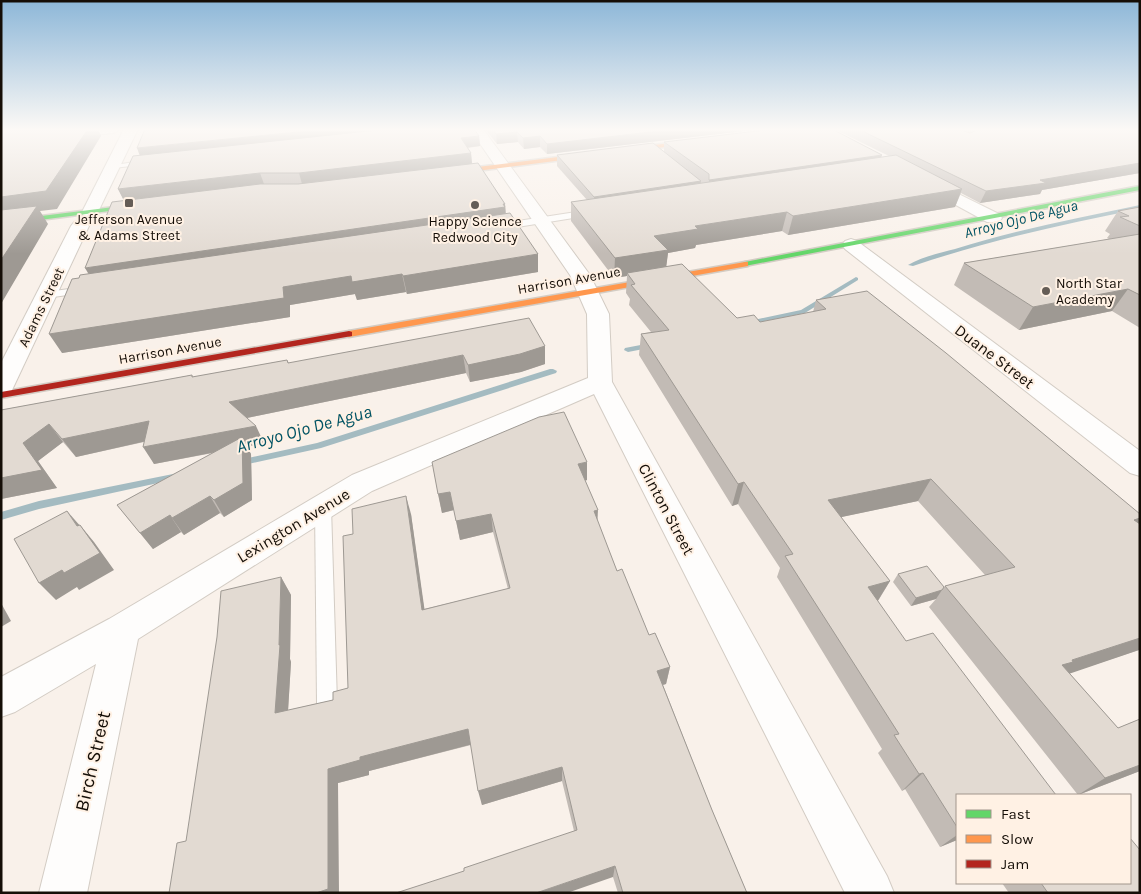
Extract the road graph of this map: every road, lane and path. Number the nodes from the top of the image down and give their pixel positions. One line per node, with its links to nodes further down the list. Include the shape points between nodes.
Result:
1 (110, 171): 12 (street, Adams Street)
2 (464, 171): 4 (street)
3 (507, 171): 11 (street, Clinton Street)
4 (428, 175)
5 (914, 176): 10 (street)
6 (1140, 188): 10 (street, Harrison Avenue)
7 (161, 204): 9 (street)
8 (598, 211): 11 (lane)
9 (144, 213): 12 (street); 12 (street, via 99,217)
10 (993, 218): 15 (street, Harrison Avenue)
11 (540, 220): 14 (lane); 17 (street, Clinton Street)
12 (80, 223): 13 (street); 13 (street); 18 (street, Adams Street)
13 (1, 225)
14 (488, 228)
15 (851, 245): 17 (street, Harrison Avenue); 22 (street, Duane Street)
16 (99, 288): 18 (lane)
17 (589, 292): 19 (street, Clinton Street, via 598,314); 21 (street, Harrison Avenue)
18 (46, 295): 20 (street, Adams Street)
19 (600, 382): 23 (street, Lexington Avenue, via 362,483); 28 (street, Clinton Street)
20 (1, 388)
21 (1, 395)
22 (1140, 466)
23 (323, 507): 24 (street, Lexington Avenue); 26 (lane)
24 (122, 630): 25 (street, Lexington Avenue); 27 (street, Birch Street)
25 (1, 698)
26 (326, 704)
27 (63, 893)
28 (870, 893)

